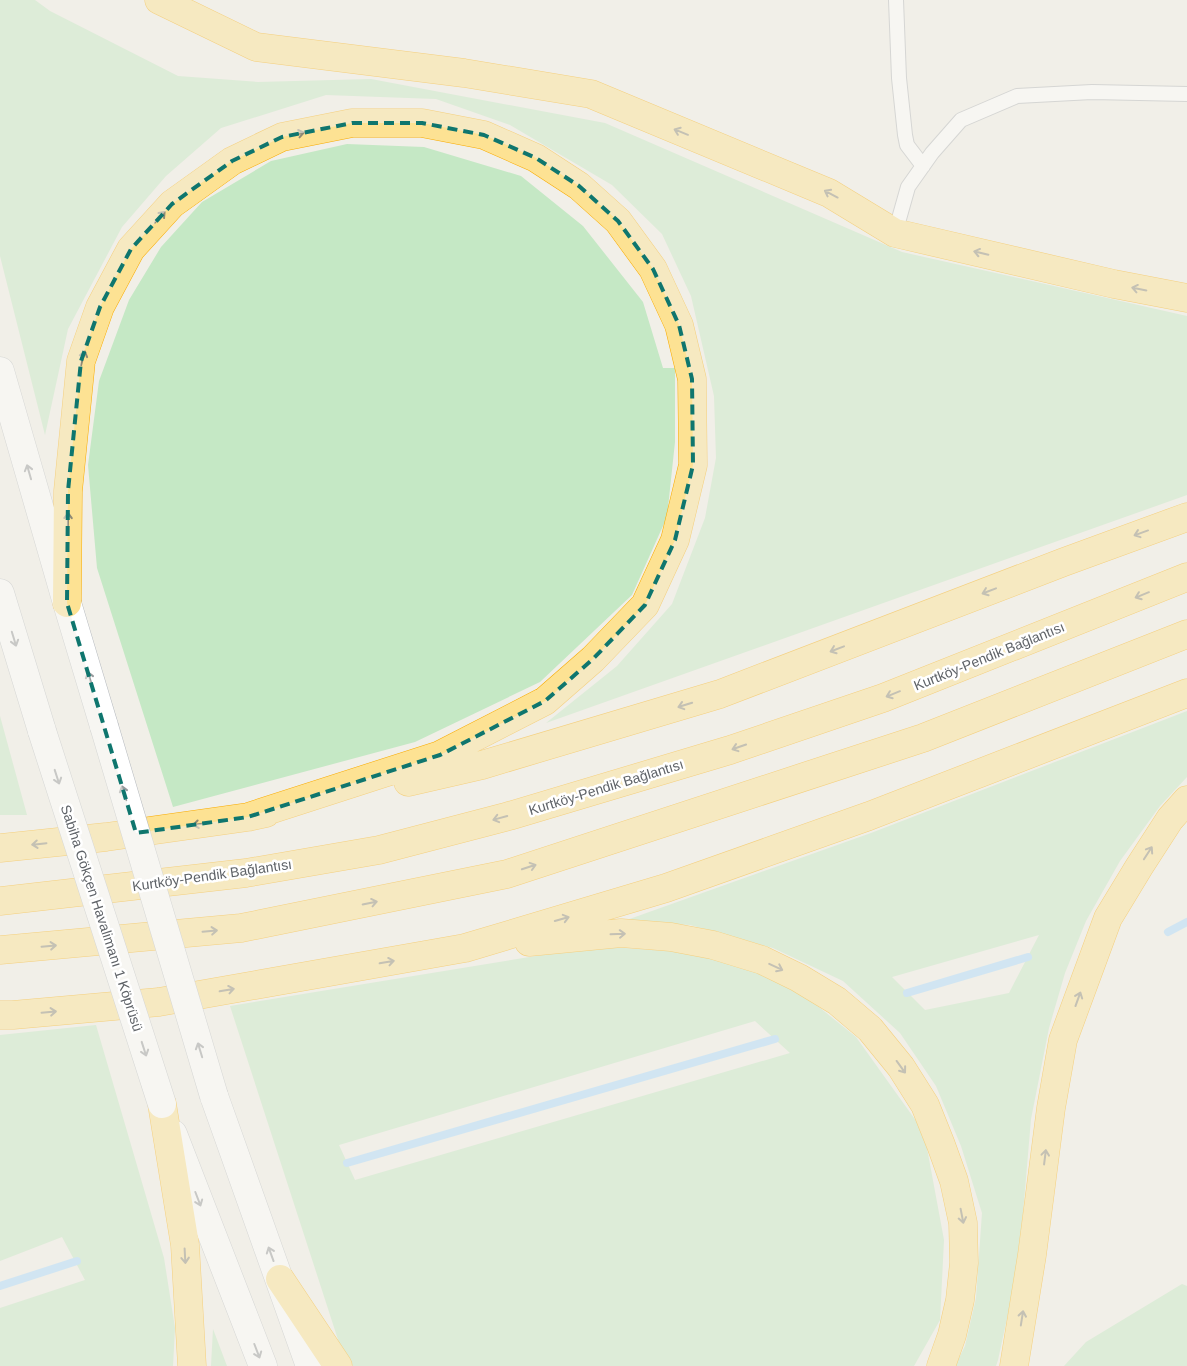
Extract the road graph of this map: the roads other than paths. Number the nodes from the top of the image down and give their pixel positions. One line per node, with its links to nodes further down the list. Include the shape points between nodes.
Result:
1 (159, 0): 5 (highway, one-way to 1, via 829,193 591,94 464,73 256,47)
2 (896, 0): 4 (lane, via 905,135 907,145)
3 (1187, 94): 4 (lane, via 1092,92 1016,96 961,120)
4 (923, 166): 5 (lane, via 908,187)
5 (895, 233): 6 (highway, one-way to 5)
6 (1187, 298)
7 (0, 370): 11 (main road, one-way to 7)
8 (1187, 516): 15 (highway, one-way to 15, via 720,694 482,765)
9 (1187, 577): 17 (highway, Kurtköy-Pendik Bağlantısı, one-way to 17, via 883,698 730,750 509,816 378,850 246,873)
10 (0, 593): 21 (main road, Sabiha Gökçen Havalimanı 1 Köprüsü, one-way to 21, bridge)
11 (67, 603): 15 (highway, one-way to 15, via 68,490 81,361 100,307 131,249 172,204 232,161 282,137 352,123 422,123 484,135 536,158 579,186 618,220 654,269 679,325 692,378 693,465 675,540 645,605 593,659 545,702 440,755); 22 (main road, one-way to 11, bridge, via 214,1096)
12 (1187, 634): 19 (highway, one-way to 12, via 241,928 507,874 923,738)
13 (1187, 694): 18 (highway, one-way to 13, via 675,885 869,816)
14 (1187, 800): 28 (highway, one-way to 14, via 1063,1040 1108,918 1165,827)
15 (248, 817): 16 (highway, one-way to 16)
16 (0, 848)
17 (0, 901)
18 (465, 948): 20 (highway, one-way to 18, via 159,1002); 27 (highway, one-way to 27, via 621,933 671,937 713,945 762,960 837,1000 870,1029 901,1067 925,1105 954,1181 963,1222 964,1263 960,1300)
19 (0, 950)
20 (4, 1015)
21 (162, 1104): 23 (highway, one-way to 23, via 185,1245); 24 (main road, Sabiha Gökçen Havalimanı 1 Köprüsü, one-way to 24)
22 (280, 1279): 25 (main road); 26 (highway)
23 (192, 1366)
24 (263, 1366)
25 (310, 1366)
26 (338, 1366)
27 (941, 1366)
28 (1014, 1366)

